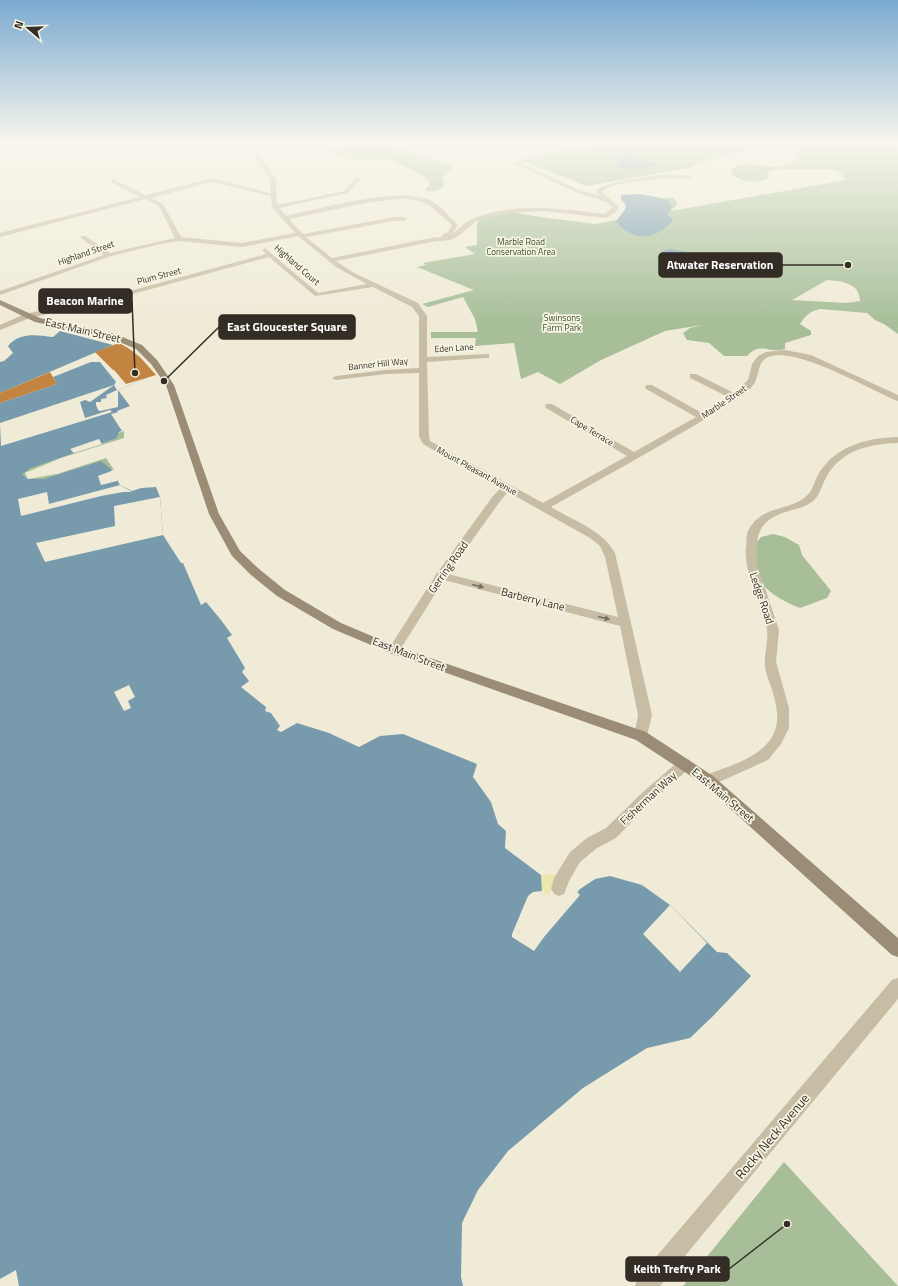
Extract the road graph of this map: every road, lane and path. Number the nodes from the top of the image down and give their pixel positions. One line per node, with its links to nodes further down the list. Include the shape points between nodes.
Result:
1 (121, 204): 10 (street)
2 (159, 204): 13 (street, via 164,209)
3 (289, 204): 7 (street)
4 (351, 204): 8 (street)
5 (431, 204): 14 (street, via 455,225 450,233)
6 (614, 204): 14 (street, via 615,209 606,216 545,209 499,212 474,220 448,239)
7 (275, 207): 8 (street, Mount Pleasant Avenue)
8 (284, 218): 11 (street, Mount Pleasant Avenue)
9 (404, 219): 11 (street, Highland Street)
10 (0, 235)
11 (299, 235): 15 (street, Highland Street); 18 (street, Mount Pleasant Avenue)
12 (82, 236): 16 (street)
13 (179, 239): 15 (street, Highland Street, via 242,245); 16 (street, Highland Street, via 143,245)
14 (431, 240): 18 (street)
15 (258, 242): 17 (street, Highland Court)
16 (109, 255): 20 (street, Highland Street)
17 (270, 255): 19 (street, Highland Court, via 317,295); 22 (street, Plum Street, via 122,296)
18 (330, 260): 19 (street, Mount Pleasant Avenue)
19 (374, 284): 25 (street, Mount Pleasant Avenue, via 415,305 422,312)
20 (0, 293)
21 (0, 302): 22 (main road, East Main Street)
22 (28, 316): 23 (street, Plum Street); 40 (main road, East Main Street, via 112,336 139,347 154,362 170,385 214,514 236,553 281,592 337,626)
23 (0, 328)
24 (486, 356): 25 (street, Eden Lane)
25 (424, 360): 26 (street, Mount Pleasant Avenue)
26 (423, 370): 28 (street, Banner Hill Way); 36 (street, Mount Pleasant Avenue, via 426,442)
27 (693, 376): 30 (street)
28 (336, 378)
29 (649, 387): 33 (street)
30 (735, 397): 31 (street, Marble Street, via 749,386 756,364 761,358 776,352 808,357); 33 (street, Marble Street)
31 (898, 398)
32 (549, 406): 35 (street, Cape Terrace)
33 (702, 417): 35 (street, Marble Street)
34 (898, 440): 43 (street, Ledge Road, via 882,440 846,451 826,469 813,496 790,508 769,513 753,530 750,552 752,567 772,626 774,636 770,660 784,708 784,720 774,744 763,756)
35 (634, 456): 37 (street, Marble Street)
36 (507, 488): 37 (street, Mount Pleasant Avenue); 38 (street, Gerring Road)
37 (544, 507): 39 (street, Mount Pleasant Avenue, via 603,542 612,561)
38 (441, 576): 39 (street, Barberry Lane, one-way to 39); 40 (street, Gerring Road)
39 (625, 623): 41 (street, Mount Pleasant Avenue, via 645,715)
40 (394, 650): 41 (main road, East Main Street)
41 (641, 736): 42 (main road, East Main Street)
42 (685, 764): 43 (main road, East Main Street); 44 (street, Fisherman Way, via 611,833 592,843 575,857 562,878)
43 (708, 780): 45 (main road, East Main Street)
44 (559, 889)
45 (898, 949)
46 (898, 986): 47 (street, Rocky Neck Avenue)
47 (646, 1286)

